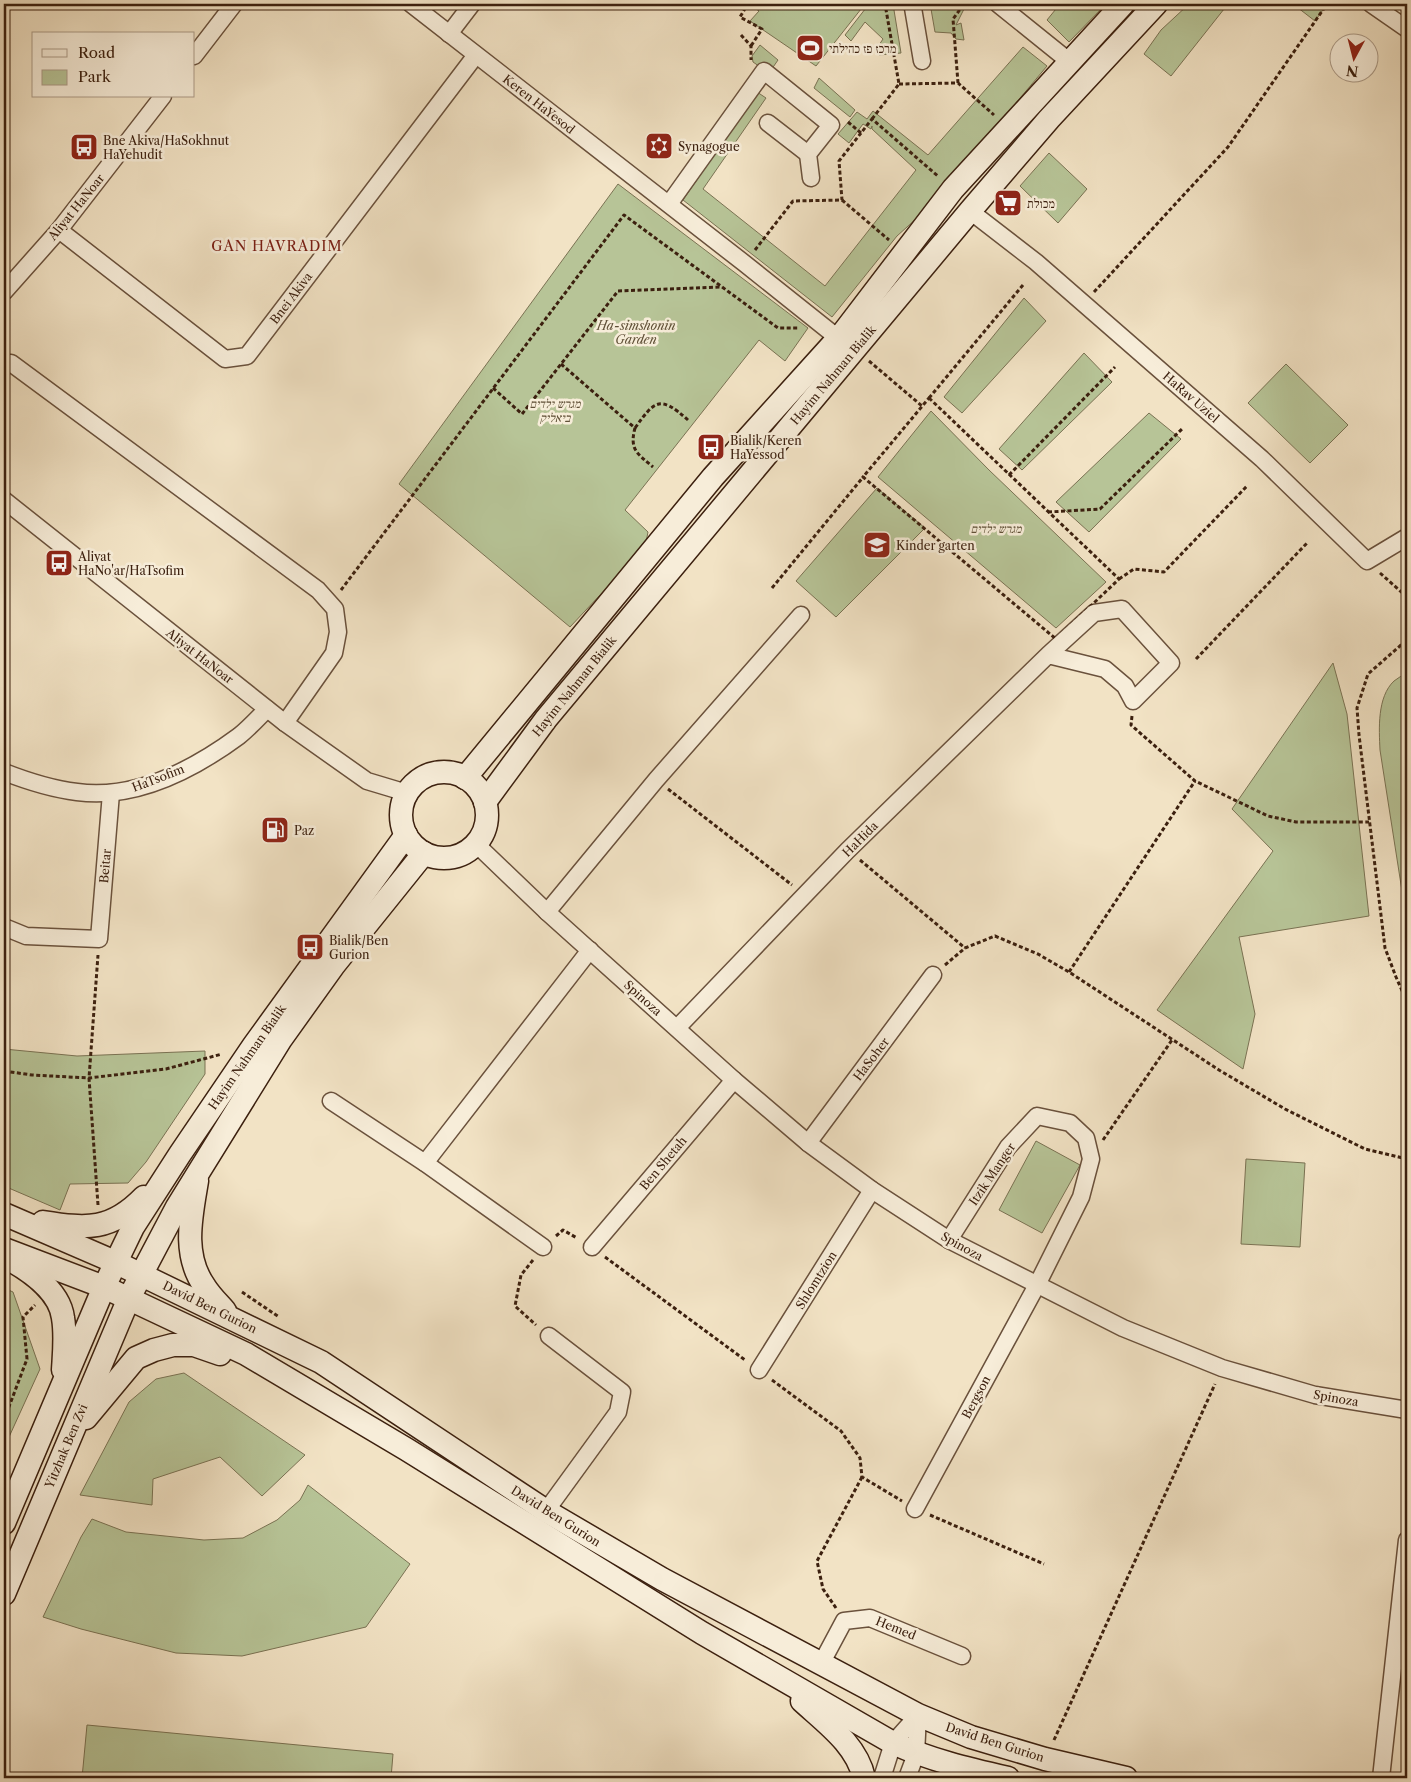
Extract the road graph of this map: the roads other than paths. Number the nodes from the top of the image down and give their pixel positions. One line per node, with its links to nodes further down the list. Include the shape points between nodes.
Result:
1 (234, 4): 11 (street)
2 (411, 4): 10 (street, Keren HaYesod)
3 (472, 4): 10 (street)
4 (915, 4): 13 (street, via 912,8)
5 (998, 4): 14 (street)
6 (1123, 4): 14 (street, Hayim Nahman Bialik)
7 (1156, 4): 20 (street, Hayim Nahman Bialik)
8 (1370, 4): 9 (street)
9 (1407, 29)
10 (449, 34): 12 (street, Keren HaYesod)
11 (195, 55)
12 (476, 55): 19 (street, Keren HaYesod); 21 (street, Bnei Akiva, via 247,356 226,359)
13 (922, 61)
14 (1070, 62): 23 (street, Hayim Nahman Bialik, via 953,189)
15 (160, 98): 21 (street, Aliyat HaNoar)
16 (768, 123): 17 (street)
17 (808, 154): 18 (street); 19 (street, via 831,125 764,71)
18 (811, 178)
19 (669, 204): 23 (street, Keren HaYesod)
20 (970, 210): 26 (street, HaRav Uziel, via 1036,262 1262,459 1367,561); 35 (street, Hayim Nahman Bialik, via 546,719)
21 (59, 230): 22 (street, Aliyat HaNoar)
22 (4, 292)
23 (838, 338): 32 (street, Hayim Nahman Bialik, via 713,477)
24 (11, 363): 30 (street, via 318,590 335,609 338,632 334,653)
25 (4, 500): 29 (street, Aliyat HaNoar)
26 (1407, 537)
27 (801, 615): 39 (street, via 656,780)
28 (1048, 655): 28 (street, HaHida, via 1094,614 1122,609 1171,663 1133,701 1124,686 1105,669); 43 (street, HaHida, via 848,850)
29 (267, 709): 30 (street, Aliyat HaNoar); 33 (street, HaTsofim, via 240,735 209,756 140,788)
30 (285, 723): 34 (street, Aliyat HaNoar, via 367,782)
31 (4, 772): 33 (street, HaTsofim, via 33,783 78,792)
32 (465, 778): 34 (street, via 439,772 426,776); 35 (street, via 477,788)
33 (111, 793): 40 (street, Beitar, via 99,939 26,936)
34 (406, 793): 36 (street, via 401,807)
35 (485, 802): 37 (street, via 487,817 484,831)
36 (406, 835): 38 (street); 47 (street, Hayim Nahman Bialik, via 254,1045)
37 (476, 844): 38 (street, via 452,857 438,858); 39 (street, Spinoza)
38 (424, 853): 49 (street, Hayim Nahman Bialik, via 334,965 281,1039)
39 (547, 912): 41 (street, Spinoza)
40 (4, 927)
41 (590, 950): 43 (street, Spinoza); 48 (street)
42 (933, 975): 46 (street, HaSoher)
43 (676, 1028): 44 (street, Spinoza)
44 (734, 1080): 46 (street, Spinoza); 54 (street, Ben Shetah)
45 (331, 1101): 48 (street)
46 (808, 1144): 50 (street, Spinoza)
47 (180, 1154): 51 (street, via 134,1208 105,1224 69,1226); 57 (street, Hayim Nahman Bialik, via 133,1227)
48 (425, 1163): 53 (street)
49 (198, 1172): 58 (street, Hayim Nahman Bialik); 62 (street, via 190,1227 191,1260 204,1286)
50 (872, 1190): 52 (street, Spinoza); 64 (street, Shlomtzion)
51 (4, 1213): 57 (street, David Ben Gurion)
52 (949, 1240): 59 (street, Spinoza); 59 (street, Itzik Manger, via 1008,1146 1036,1116 1070,1123 1086,1138 1091,1159 1080,1197)
53 (543, 1247)
54 (592, 1247)
55 (4, 1249): 60 (street, David Ben Gurion)
56 (4, 1256): 66 (street, via 45,1284 57,1300 63,1316)
57 (115, 1262): 58 (street, David Ben Gurion); 60 (street, Hayim Nahman Bialik)
58 (140, 1274): 61 (street, Hayim Nahman Bialik); 62 (street, David Ben Gurion)
59 (1037, 1285): 67 (street, Spinoza, via 1124,1328 1222,1368 1316,1395); 69 (street, Bergson)
60 (104, 1287): 61 (street, David Ben Gurion); 66 (street)
61 (128, 1298): 65 (street, David Ben Gurion, via 246,1354); 68 (street, Yitzhak Ben Zvi)
62 (231, 1317): 70 (street, David Ben Gurion, via 321,1362)
63 (549, 1336): 70 (street, via 622,1392 618,1412)
64 (759, 1370)
65 (280, 1374): 68 (street, via 194,1345 173,1345 154,1350 136,1358); 77 (street, David Ben Gurion)
66 (63, 1383): 71 (street)
67 (1407, 1410)
68 (71, 1436): 73 (street, Yitzhak Ben Zvi)
69 (916, 1509)
70 (546, 1511): 76 (street, David Ben Gurion, via 662,1579)
71 (4, 1523)
72 (1407, 1540): 75 (street)
73 (4, 1594)
74 (962, 1656): 76 (street, Hemed, via 870,1618 844,1621)
75 (1401, 1658): 86 (street)
76 (822, 1664): 78 (street, David Ben Gurion)
77 (772, 1673): 79 (street, David Ben Gurion); 81 (street, via 838,1735 854,1754)
78 (918, 1715): 79 (street); 80 (street); 85 (street, David Ben Gurion, via 971,1737)
79 (893, 1743): 80 (street, David Ben Gurion); 82 (street)
80 (916, 1754): 83 (street); 84 (street, David Ben Gurion)
81 (864, 1778)
82 (882, 1778)
83 (907, 1778)
84 (1008, 1778)
85 (1126, 1778)
86 (1381, 1778)

